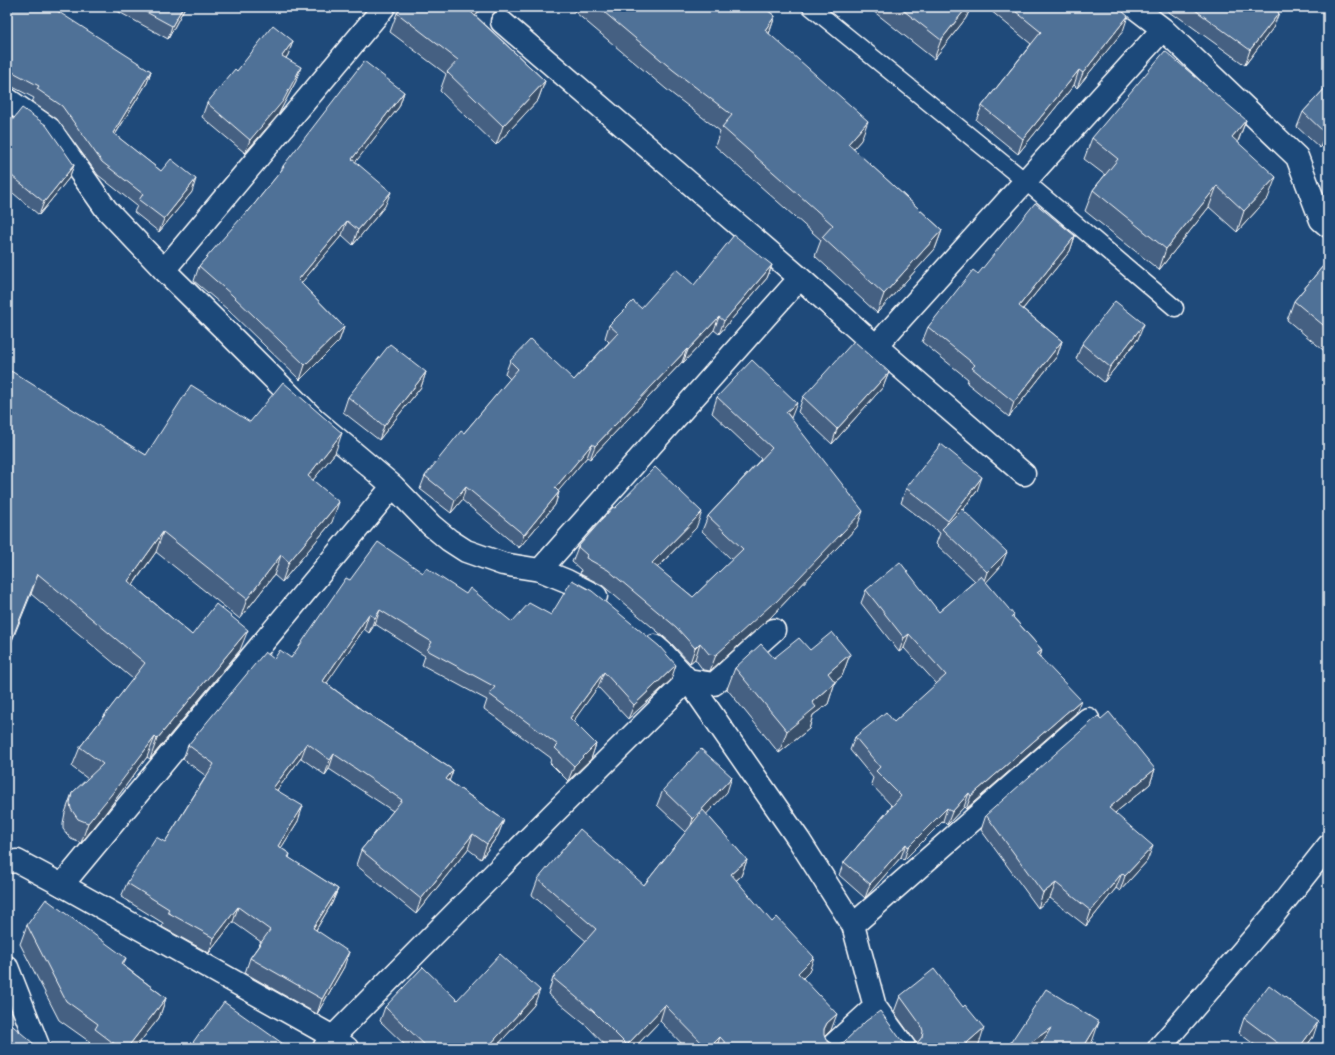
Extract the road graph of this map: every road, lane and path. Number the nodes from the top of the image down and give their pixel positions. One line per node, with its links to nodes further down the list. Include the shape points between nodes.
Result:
1 (384, 7): 9 (street)
2 (811, 7): 7 (lane)
3 (1134, 7): 5 (street)
4 (502, 22): 10 (street)
5 (1163, 29): 7 (street); 8 (street, via 1297,157 1321,220)
6 (7, 99): 9 (street, via 50,129 106,208)
7 (1025, 182): 11 (lane); 12 (street)
8 (1328, 226)
9 (164, 270): 14 (street, via 315,420)
10 (800, 278): 12 (street); 15 (street)
11 (1175, 308)
12 (876, 346): 13 (street)
13 (1024, 474)
14 (393, 486): 15 (street, via 431,525 466,551 503,564); 23 (street)
15 (540, 570): 16 (street, via 594,595)
16 (611, 609)
17 (774, 630): 19 (street, via 714,684)
18 (640, 633): 19 (street)
19 (688, 680): 24 (street, via 799,840); 27 (street, via 552,815)
20 (1088, 719): 24 (street)
21 (1328, 846): 31 (street, via 1272,917)
22 (7, 862): 23 (street, via 17,861)
23 (62, 885): 27 (street)
24 (853, 925): 26 (street)
25 (7, 967): 28 (street)
26 (875, 1007): 29 (street); 30 (street)
27 (335, 1044)
28 (39, 1048)
29 (830, 1048)
30 (904, 1048)
31 (1159, 1048)

